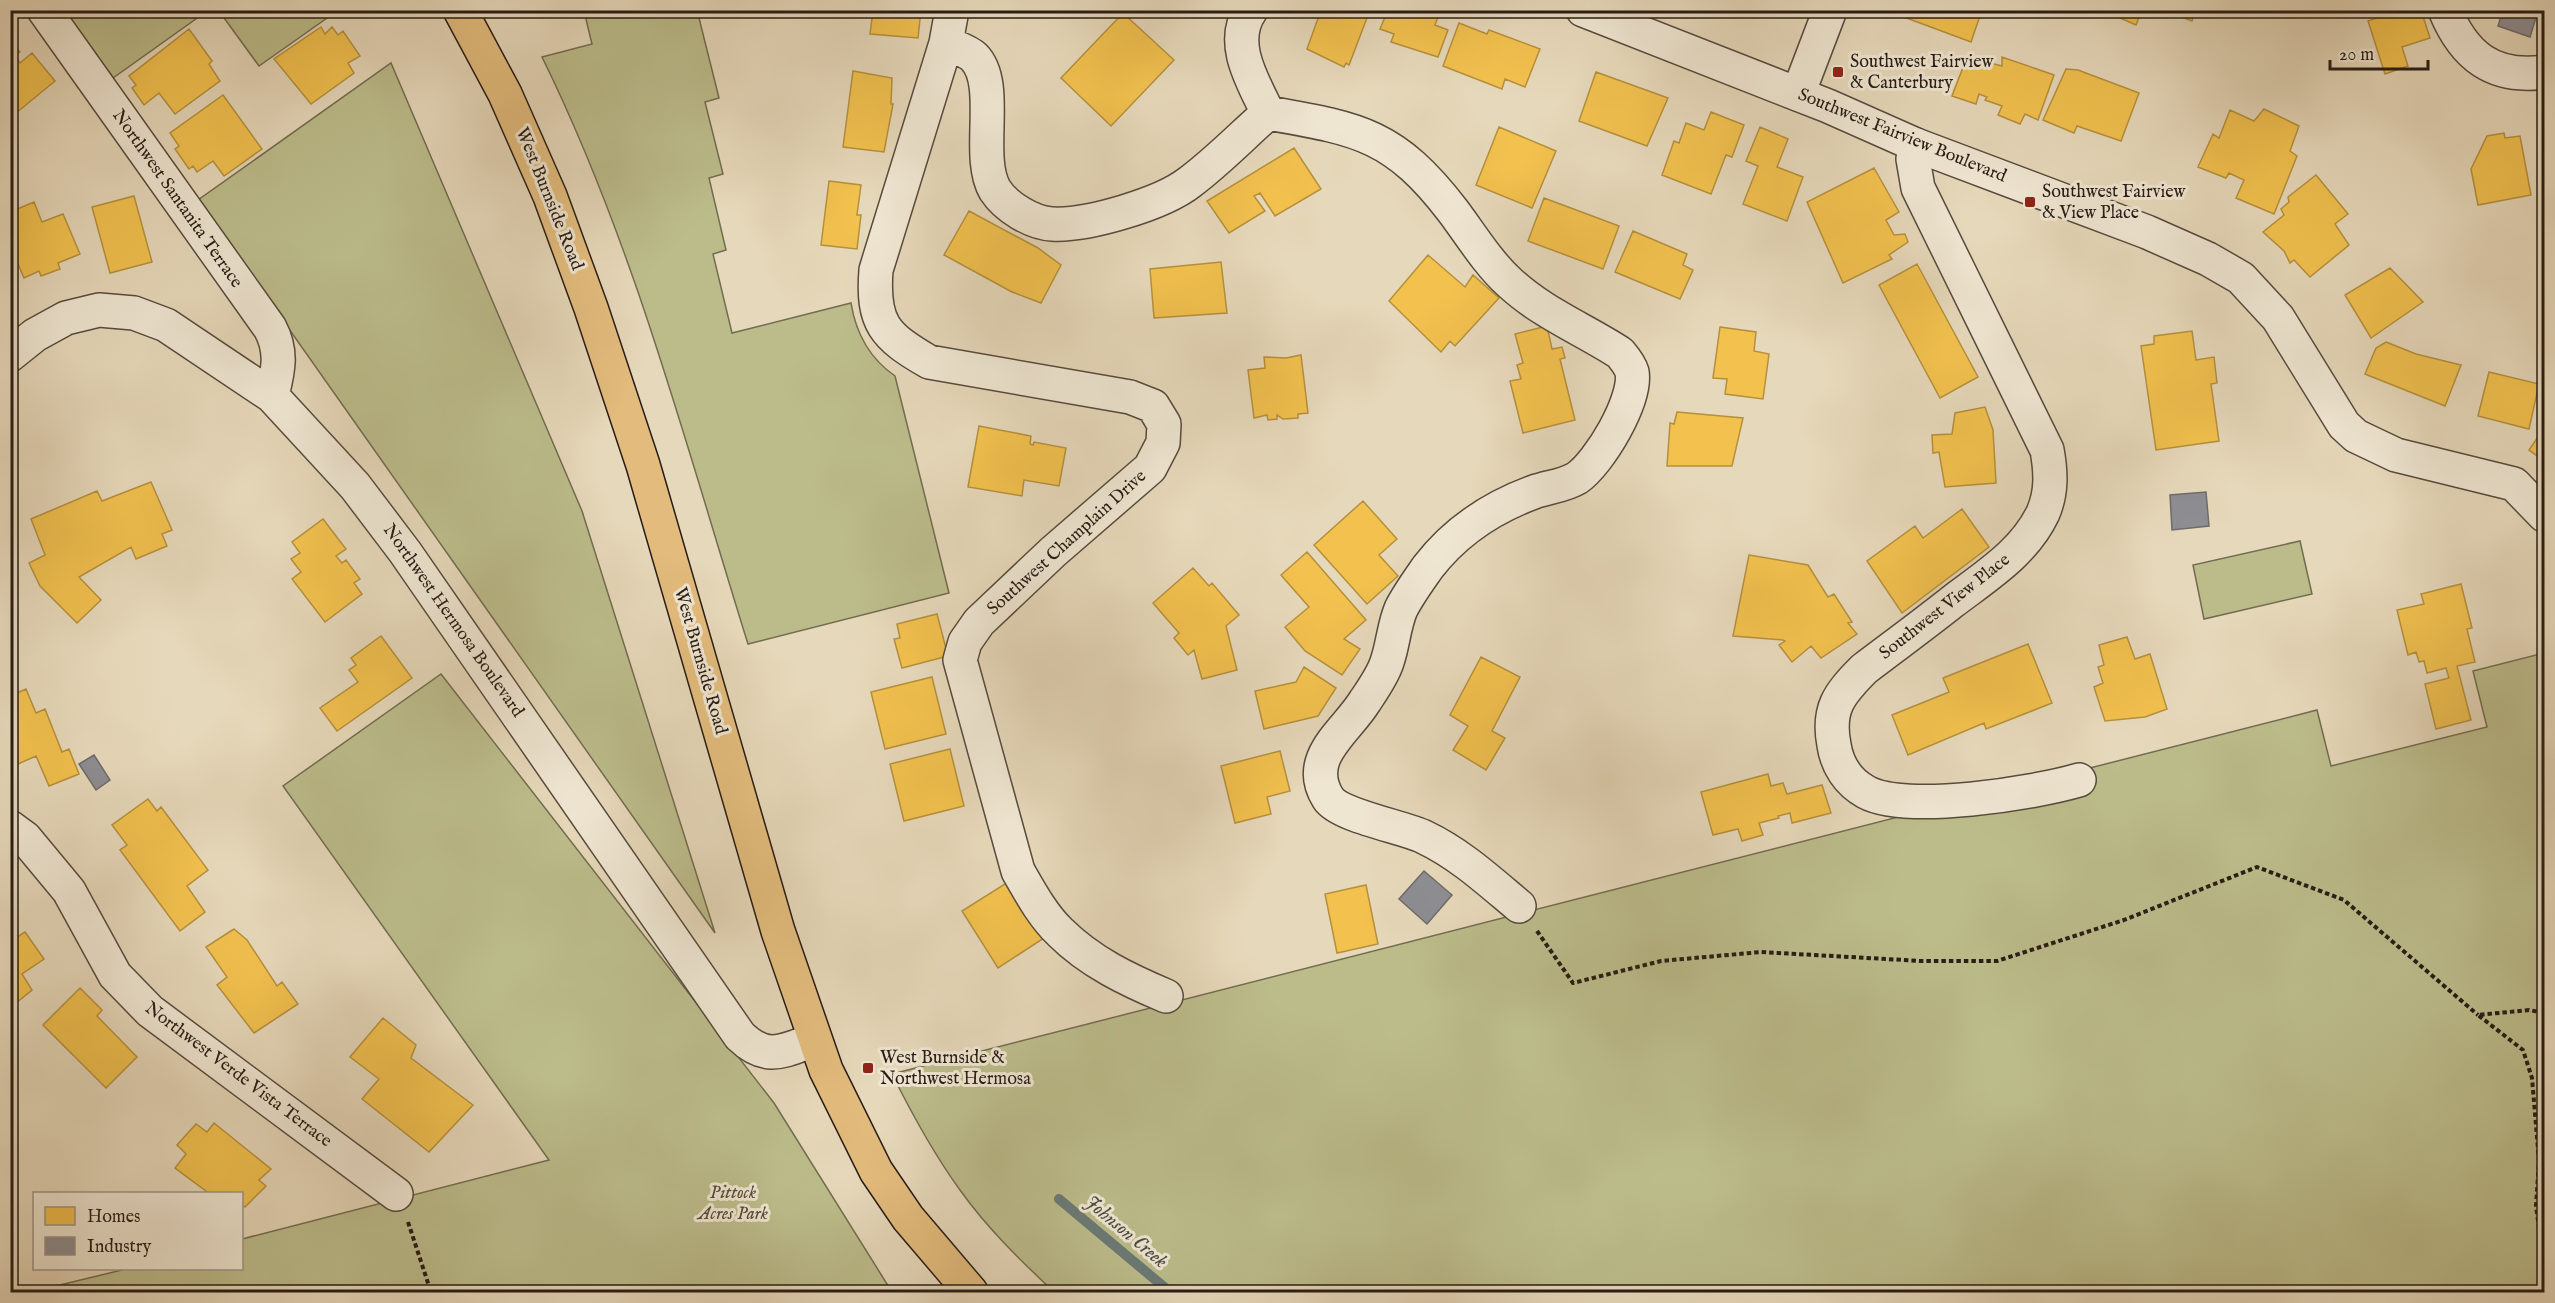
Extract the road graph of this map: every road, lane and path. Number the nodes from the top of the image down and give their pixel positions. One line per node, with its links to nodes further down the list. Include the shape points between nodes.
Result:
1 (44, 10): 14 (street, Northwest Santanita Terrace, via 270,328 280,357)
2 (460, 10): 22 (main road, West Burnside Road, via 505,94 550,196 591,308 643,465 778,931)
3 (952, 10): 8 (street, Southwest Champlain Drive)
4 (1251, 10): 11 (street, via 1241,34 1243,54)
5 (1583, 10): 10 (street, Southwest Fairview Boulevard)
6 (1830, 10): 10 (street)
7 (2445, 10): 9 (street, via 2457,37 2476,57 2506,71)
8 (946, 43): 11 (street, via 974,57 986,82 987,158 994,189 1018,213 1050,224 1086,222 1137,208 1188,184); 19 (street, Southwest Champlain Drive, via 876,270 874,301 881,322 900,345 929,362 1130,397 1153,406 1164,424 1163,443 1150,468 979,622 965,642 960,660 1018,872 1060,932 1113,973)
9 (2544, 72)
10 (1798, 94): 12 (street, Southwest Fairview Boulevard)
11 (1268, 112): 18 (street, via 1349,130 1399,153 1431,182 1507,280 1544,309 1620,353 1632,371 1630,390 1615,430 1589,468 1570,482 1514,499 1491,512 1467,528 1429,566 1401,610 1387,664 1364,704 1321,759 1320,777 1329,800 1350,812 1423,836 1465,860)
12 (1916, 145): 15 (street, Southwest Fairview Boulevard, via 2147,232 2241,278 2278,318 2344,425 2356,436 2396,455 2514,483); 16 (street, Southwest View Place, via 1913,159 1918,188 2047,450 2049,494 2031,534 2008,559 1864,669 1843,690 1834,707 1831,728 1835,753 1843,772 1857,786 1869,794 1889,798 1938,802 2048,789)
13 (10, 355): 14 (street, Northwest Hermosa Boulevard, via 66,318 99,310 134,313 166,325)
14 (272, 396): 22 (street, Northwest Hermosa Boulevard, via 348,477 405,552 740,1036 760,1051 770,1053)
15 (2544, 515)
16 (2079, 780)
17 (10, 827): 23 (street, Northwest Verde Vista Terrace, via 25,838 69,891 115,975 150,1011)
18 (1519, 906): 21 (path, via 1573,983 1661,961 1761,952 1997,961 2124,921 2257,867 2344,900)
19 (1166, 996)
20 (2544, 1013): 21 (path, via 2529,1010)
21 (2478, 1015): 24 (path, via 2523,1050 2532,1078 2539,1161 2536,1206)
22 (814, 1040): 26 (main road, West Burnside Road, via 876,1171 908,1218)
23 (396, 1194): 25 (path)
24 (2544, 1264)
25 (431, 1293)
26 (971, 1293)

